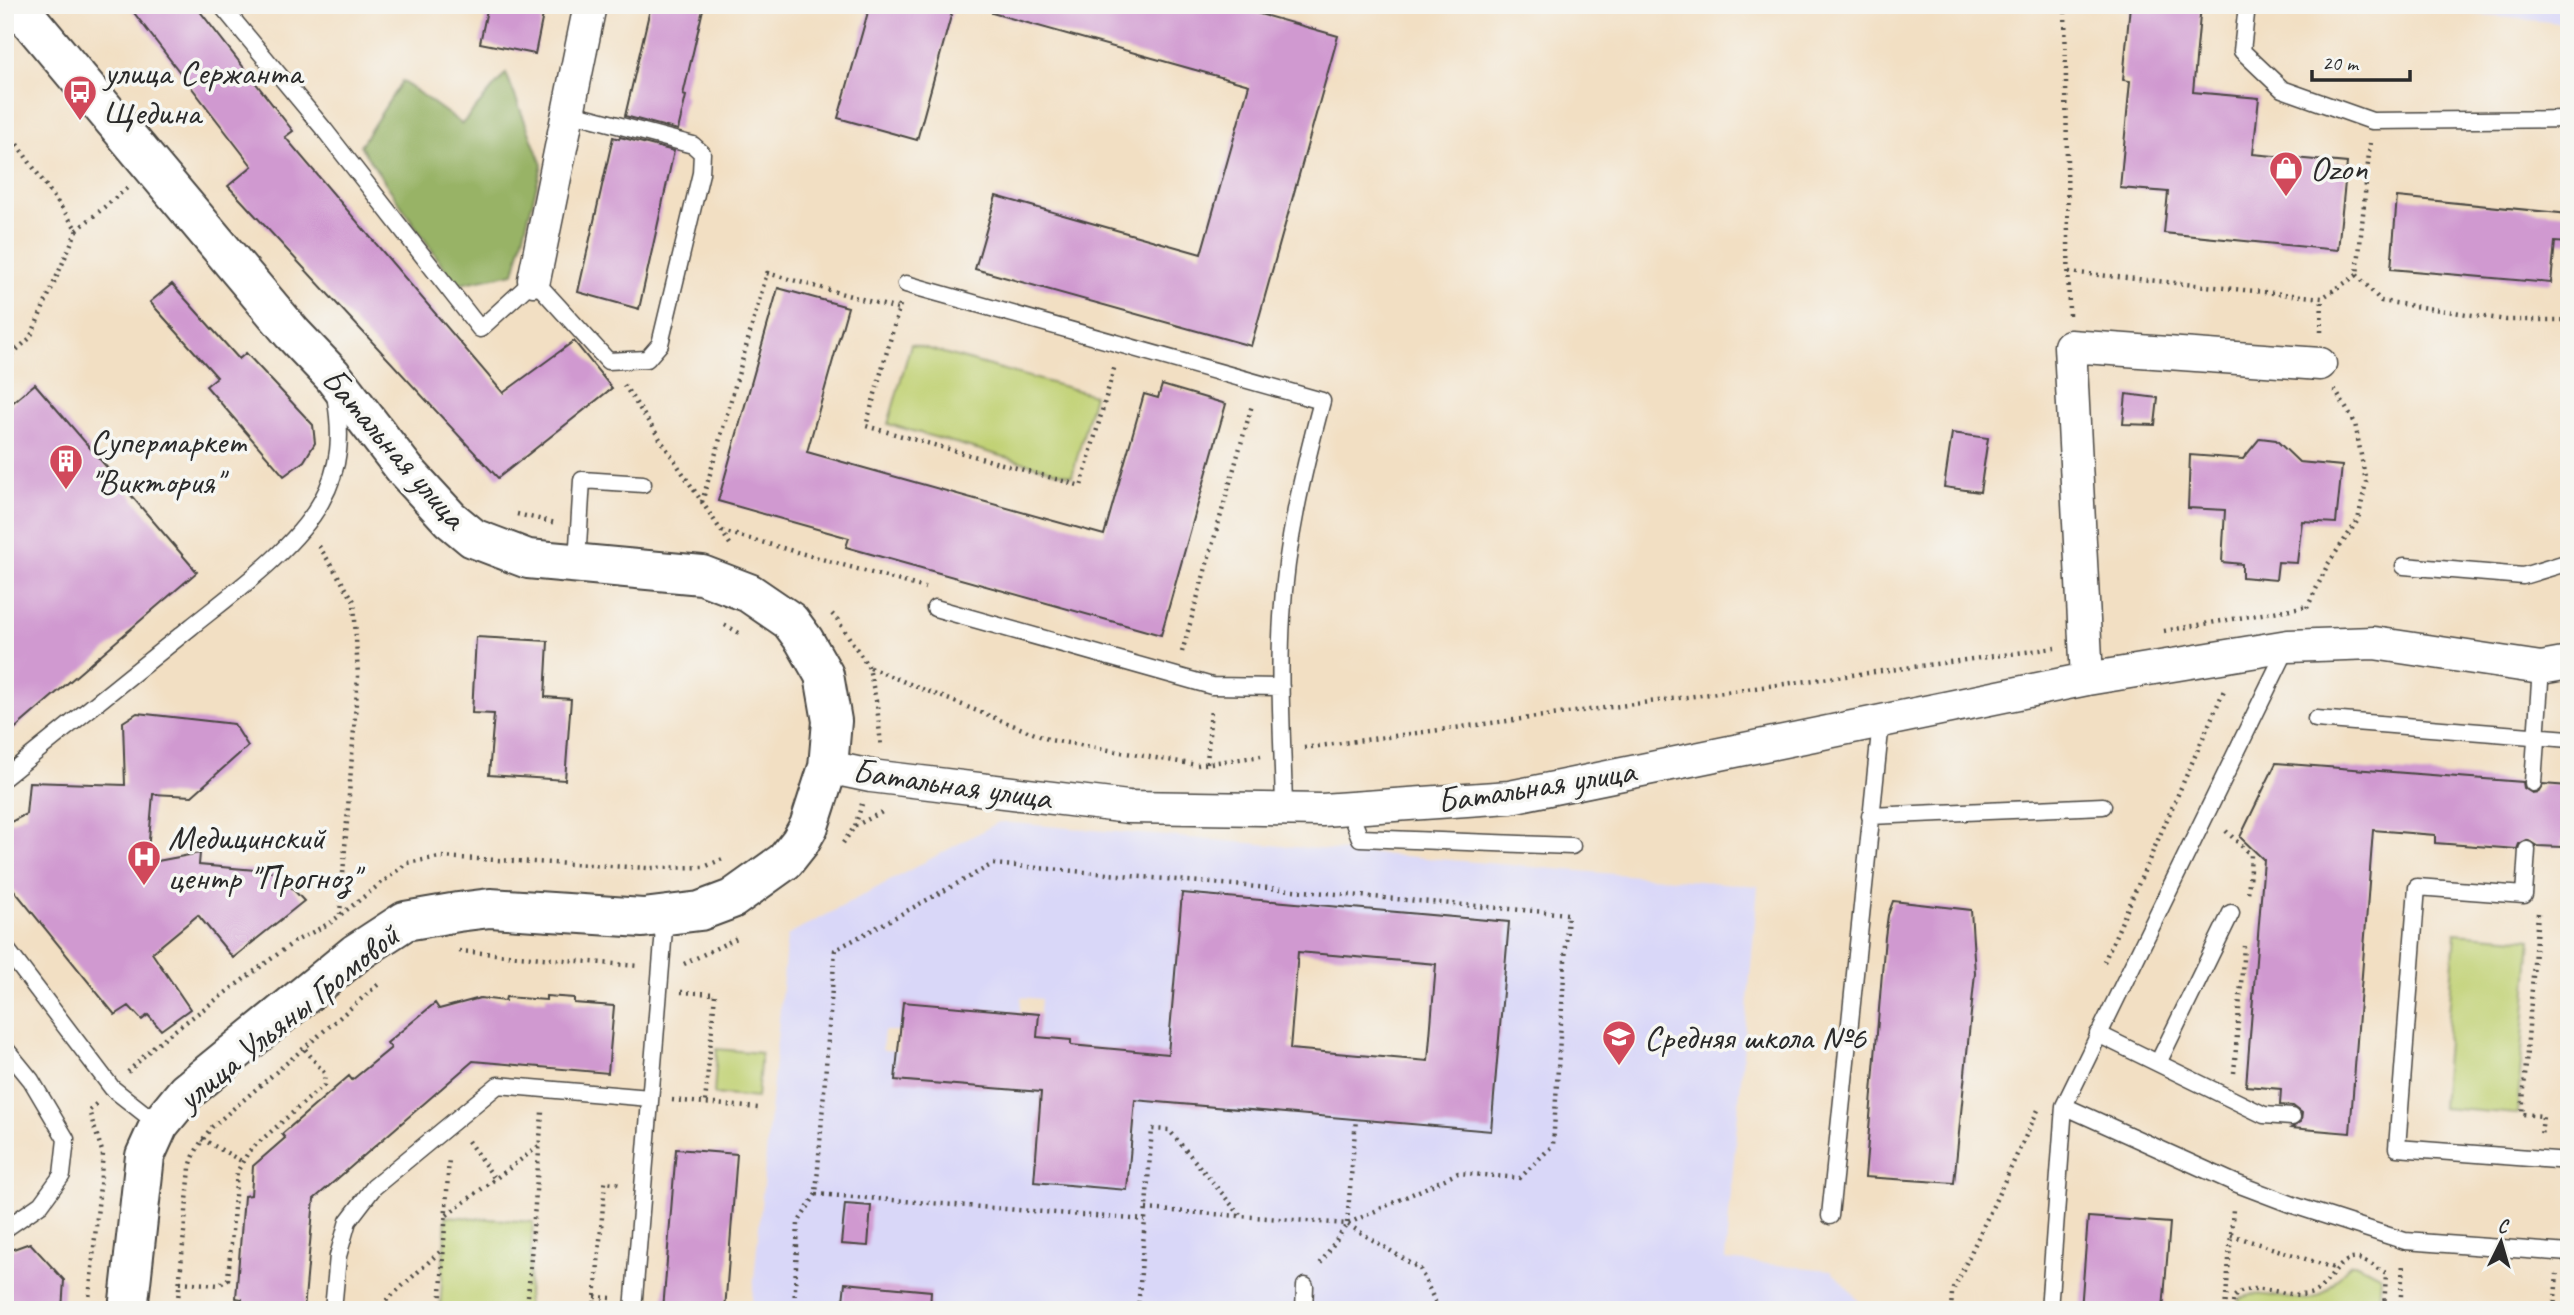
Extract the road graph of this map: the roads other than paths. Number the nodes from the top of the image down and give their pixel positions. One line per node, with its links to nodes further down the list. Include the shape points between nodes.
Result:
1 (17, 5): 10 (main road, Батальная улица)
2 (221, 5): 7 (lane, via 480,329)
3 (590, 5): 5 (street)
4 (2247, 5): 6 (lane, via 2242,51 2281,89 2372,121)
5 (568, 112): 7 (street); 7 (lane, via 693,145 702,153 701,173 660,344 647,359 608,360)
6 (2569, 119)
7 (534, 280)
8 (906, 284): 19 (lane, via 1322,401 1289,547)
9 (2320, 364): 18 (street, via 2070,346)
10 (332, 375): 12 (main road, Батальная улица, via 406,471 474,538 528,559); 25 (lane, via 340,422 338,458 320,504 305,524 254,576)
11 (643, 484): 12 (lane, via 582,480)
12 (578, 545): 24 (main road, Батальная улица, via 702,575 750,593 790,621 824,675 832,721)
13 (2569, 562): 14 (lane, via 2523,576)
14 (2404, 566)
15 (935, 608): 19 (lane, via 1212,686)
16 (2288, 646): 17 (street, Батальная улица, via 2374,643); 18 (street, Батальная улица); 36 (lane)
17 (2555, 666): 22 (lane)
18 (2087, 679): 21 (street, Батальная улица)
19 (1281, 687): 29 (lane)
20 (2316, 719): 22 (lane)
21 (1881, 722): 28 (street, Батальная улица, via 1510,797); 30 (lane)
22 (2536, 737): 23 (lane); 26 (lane)
23 (2569, 739)
24 (828, 766): 29 (street, Батальная улица, via 871,776 1128,807); 34 (main road, улица Ульяны Громовой, via 809,826 785,861 732,899)
25 (5, 777)
26 (2533, 783)
27 (2102, 806): 30 (lane)
28 (1348, 808): 29 (street, Батальная улица); 31 (lane, via 1360,838)
29 (1284, 810)
30 (1870, 816): 44 (lane)
31 (1572, 846)
32 (2528, 850): 43 (lane, via 2524,895 2417,887 2397,1148)
33 (2231, 913): 38 (lane)
34 (665, 917): 39 (lane, via 668,968); 42 (main road, улица Ульяны Громовой, via 490,908 405,921 356,953 186,1092)
35 (5, 947): 42 (lane, via 112,1088)
36 (2098, 1034): 38 (lane); 40 (lane)
37 (5, 1048): 45 (lane, via 32,1080 66,1139 61,1175 41,1204)
38 (2158, 1063): 41 (lane, via 2264,1115)
39 (650, 1098): 49 (lane, via 498,1085 374,1187 348,1220 338,1256); 50 (lane)
40 (2064, 1106): 46 (lane, via 2235,1183 2405,1241); 52 (lane)
41 (2292, 1117)
42 (159, 1125): 48 (main road, улица Ульяны Громовой, via 145,1156)
43 (2569, 1161)
44 (1830, 1216)
45 (5, 1229)
46 (2564, 1253)
47 (1305, 1286): 51 (lane)
48 (128, 1310)
49 (333, 1310)
50 (633, 1310)
51 (1304, 1310)
52 (2049, 1310)

